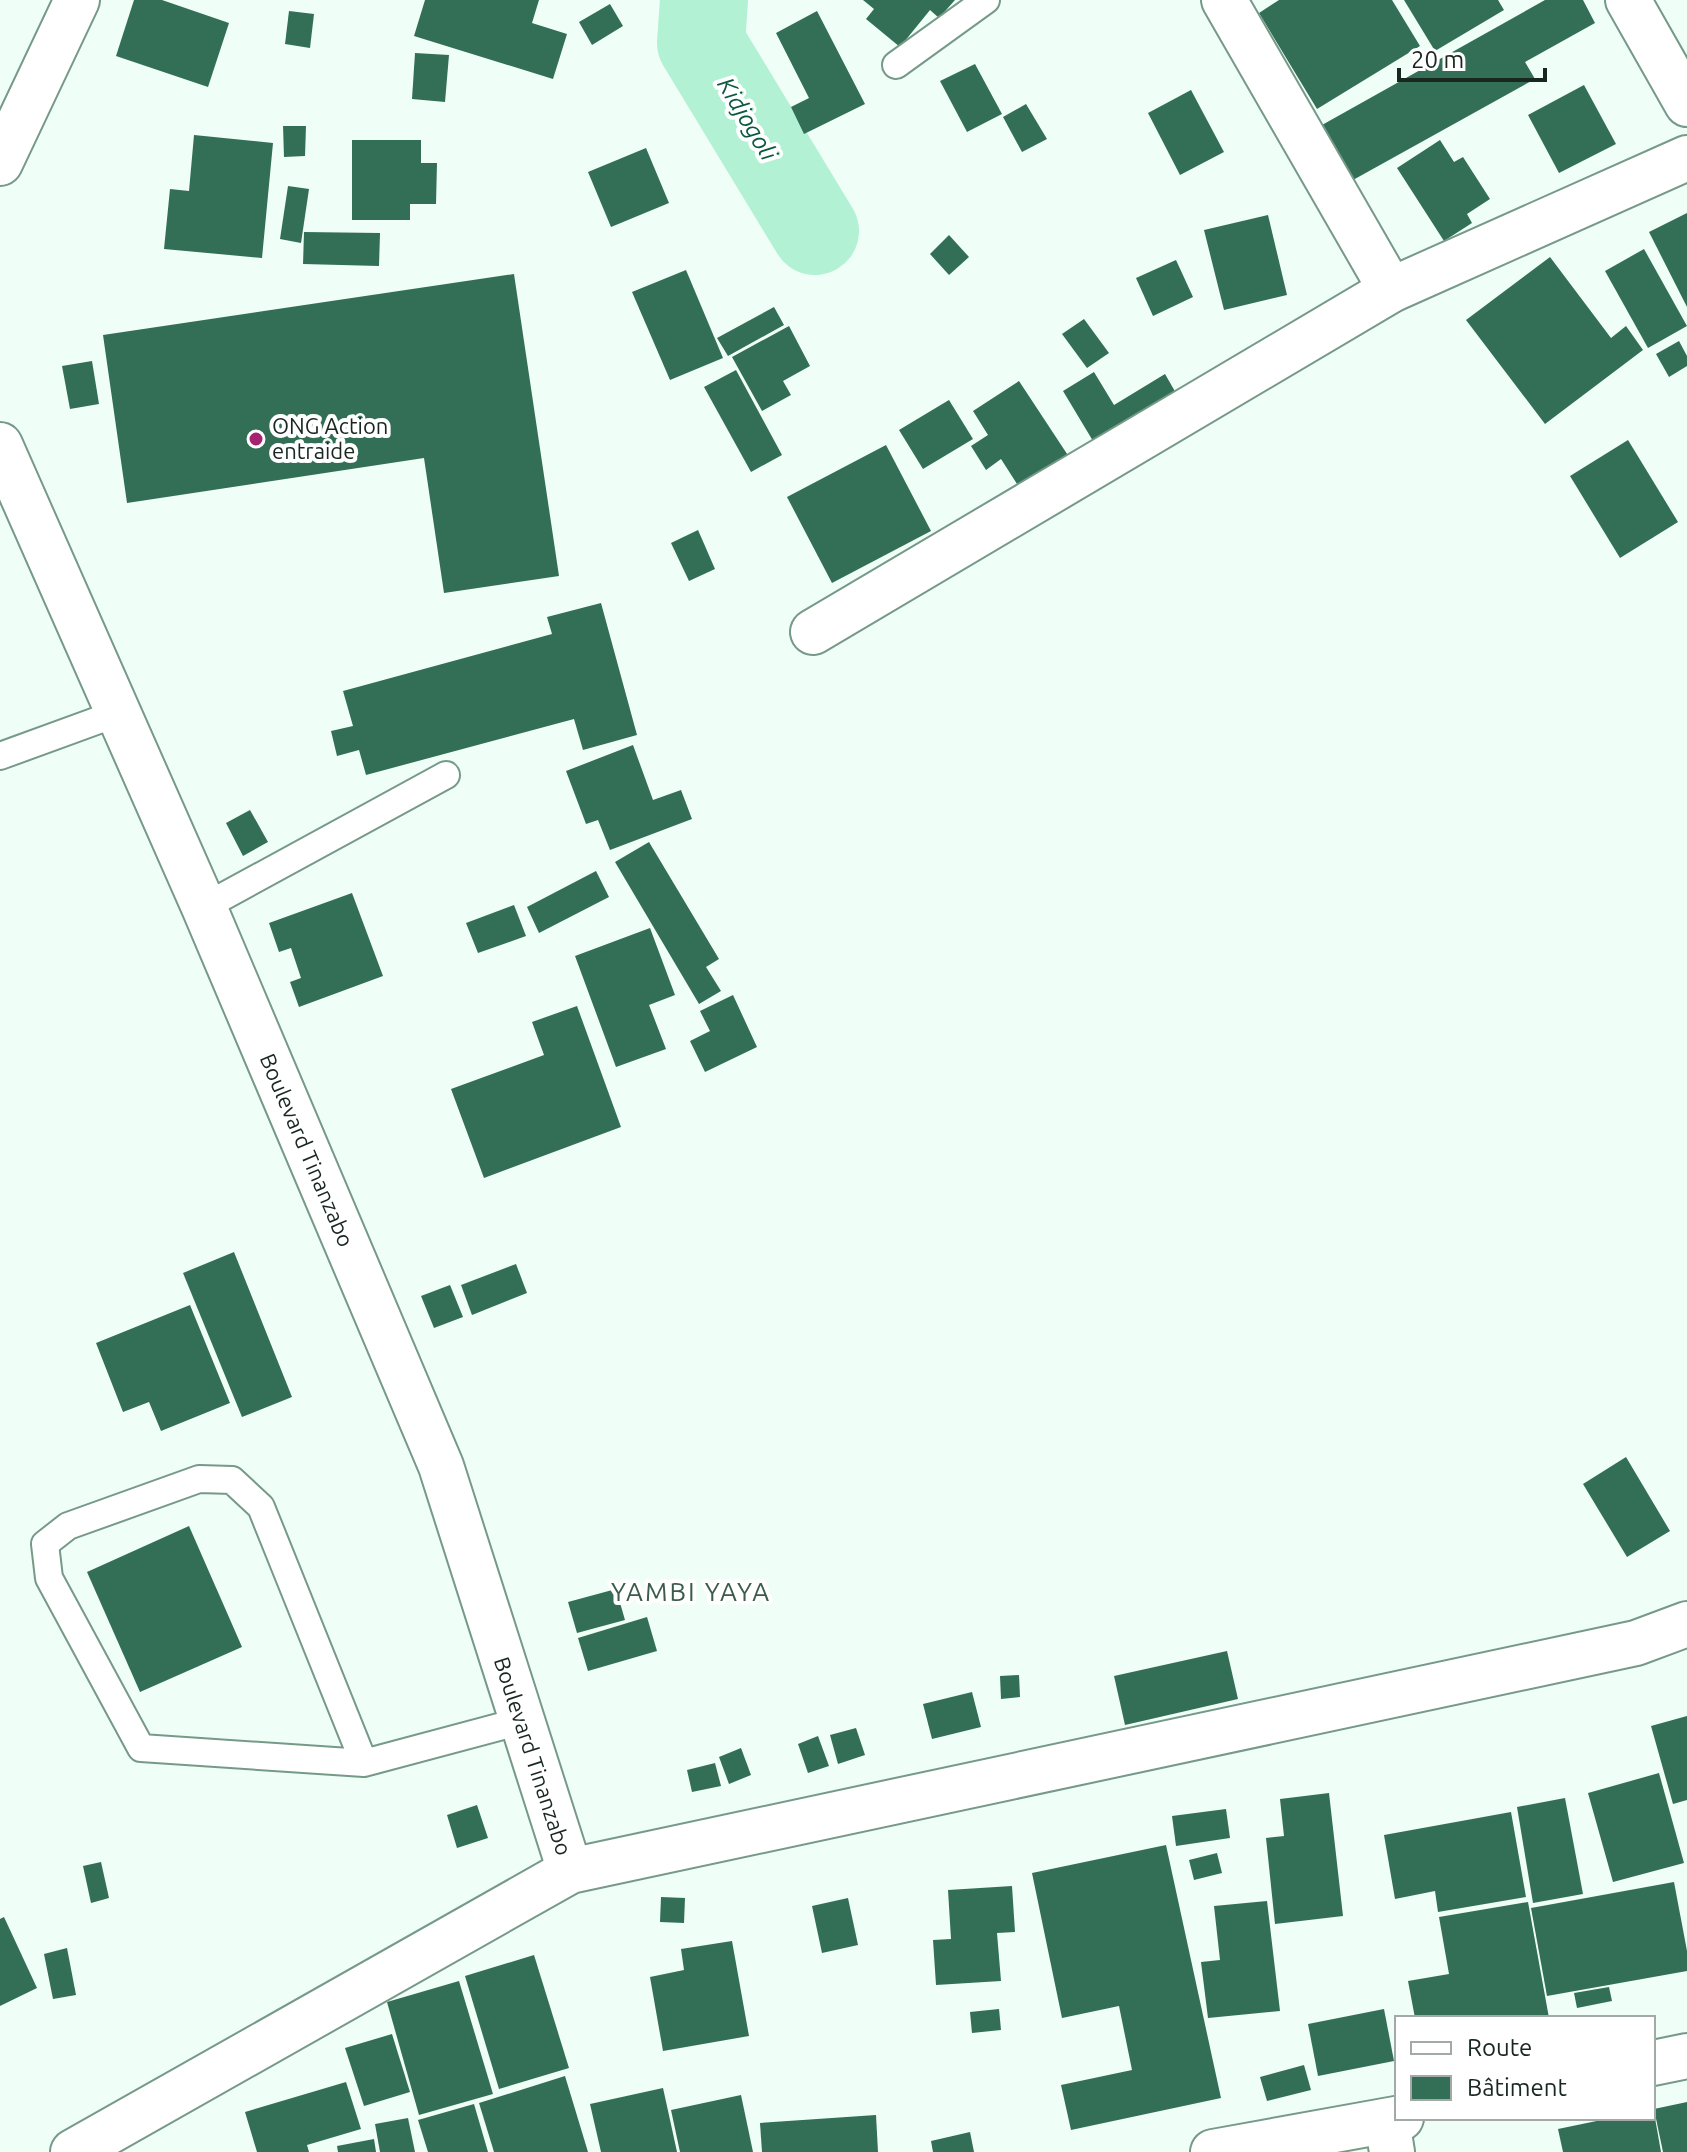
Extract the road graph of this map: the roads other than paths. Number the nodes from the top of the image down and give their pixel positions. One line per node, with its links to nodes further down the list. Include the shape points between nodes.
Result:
1 (77, 0): 8 (street)
2 (986, 0): 5 (lane)
3 (1224, 0): 9 (street)
4 (1628, 0): 6 (street)
5 (896, 65)
6 (1687, 104)
7 (1687, 158): 9 (street)
8 (0, 163)
9 (1391, 290): 11 (street)
10 (0, 445): 12 (street, Boulevard Tinanzabo)
11 (813, 632)
12 (118, 713): 13 (lane); 15 (street, Boulevard Tinanzabo)
13 (0, 756)
14 (446, 775): 15 (lane)
15 (204, 907): 17 (street, Boulevard Tinanzabo, via 441,1466)
16 (1687, 1624): 19 (street, via 1636,1643)
17 (521, 1721): 18 (lane); 19 (street, Boulevard Tinanzabo)
18 (364, 1763): 18 (lane, via 141,1748 49,1578 45,1544 68,1526 199,1479 232,1480 261,1507)
19 (570, 1871): 23 (street)
20 (1687, 2056): 21 (street)
21 (1655, 2063)
22 (1393, 2130): 24 (street)
23 (73, 2152)
24 (1213, 2152)

